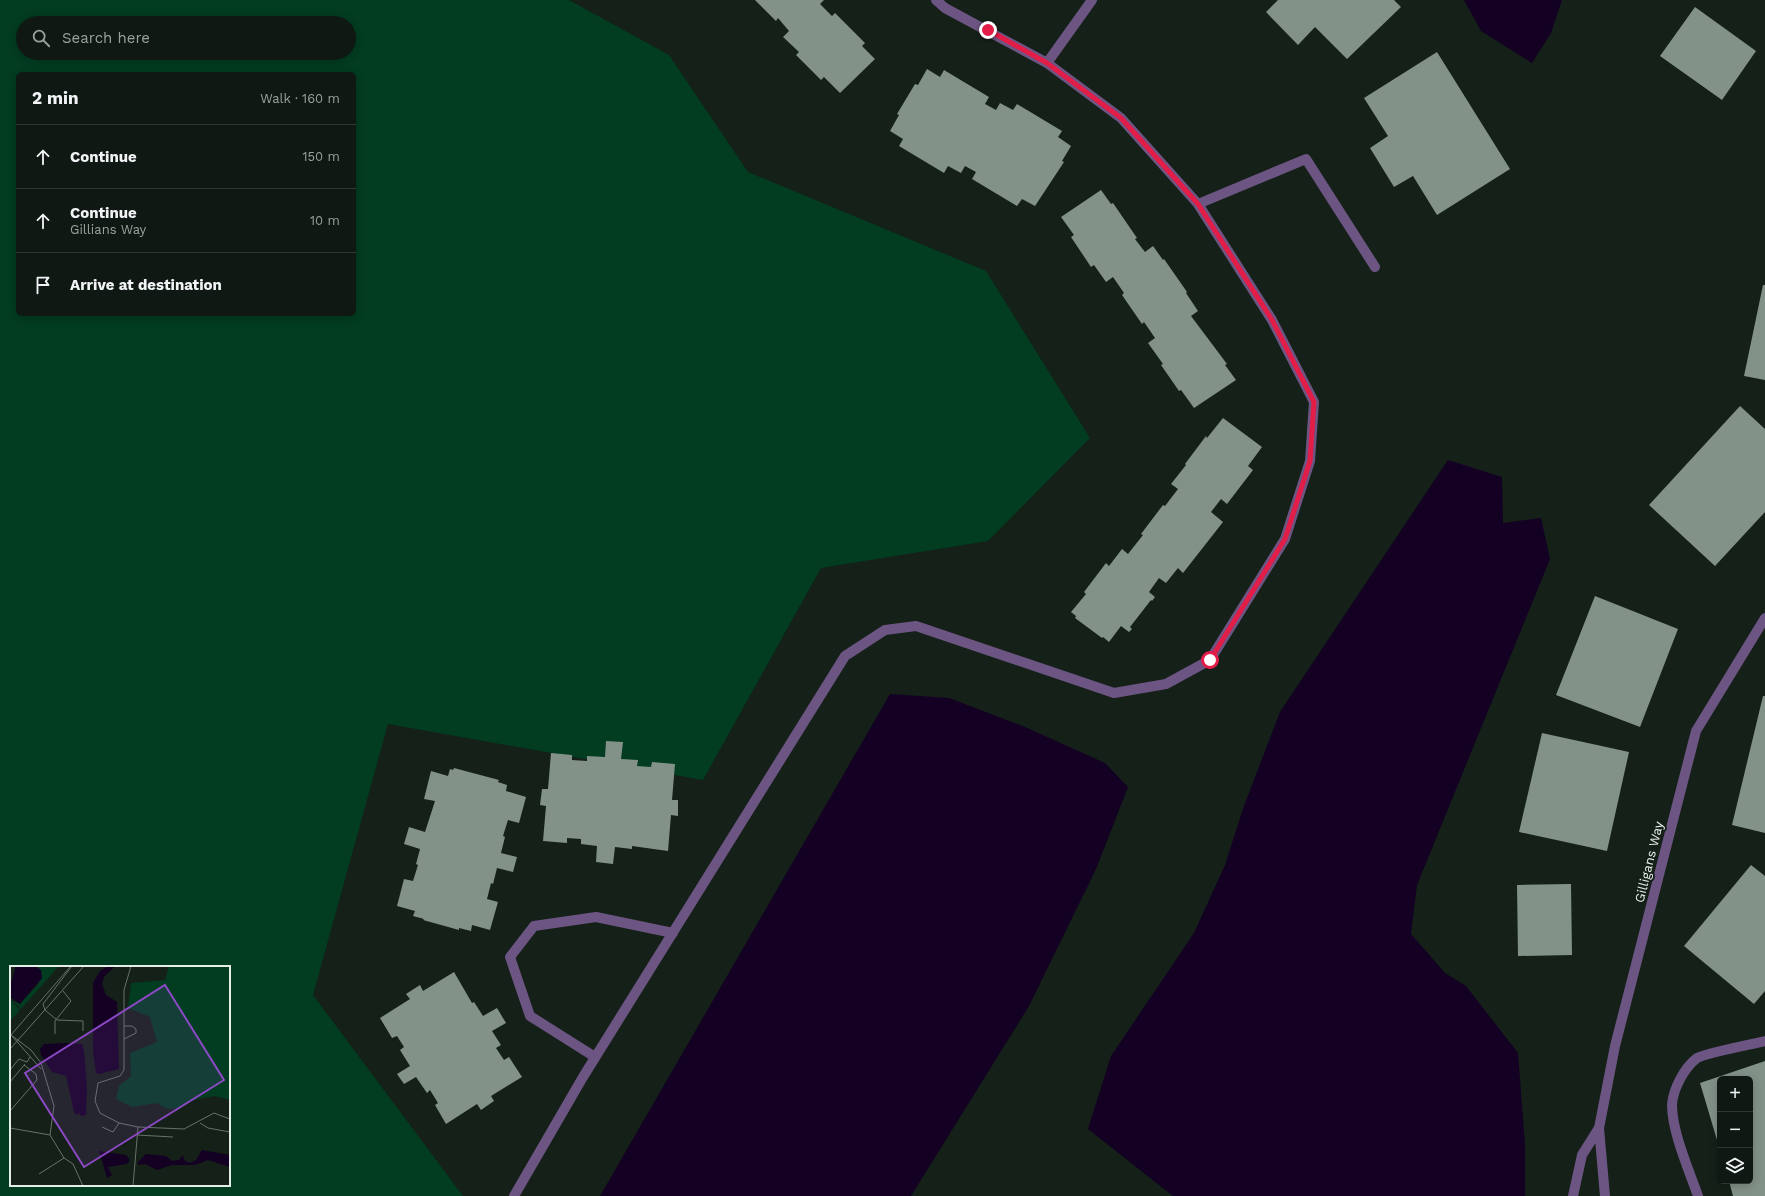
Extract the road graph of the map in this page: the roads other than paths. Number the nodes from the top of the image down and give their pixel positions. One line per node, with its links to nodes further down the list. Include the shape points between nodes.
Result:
1 (936, 0): 3 (street, via 945,8)
2 (1092, 0): 3 (street)
3 (1047, 63): 4 (street, via 1121,118)
4 (1198, 204): 5 (street, via 1306,159); 7 (street, via 1272,320 1314,402 1310,461 1285,539 1210,660 1166,684 1114,693 916,626 885,630 846,656)
5 (1375, 268)
6 (1765, 618): 10 (street, Gilligans Way, via 1696,731 1615,1046)
7 (673, 933): 9 (street); 9 (street, via 596,917 534,926 510,957 530,1016)
8 (1765, 1041): 14 (street, via 1698,1057 1686,1069 1677,1085 1672,1105 1675,1127)
9 (595, 1057): 11 (street)
10 (1599, 1128): 12 (street, Gilligans Way, via 1582,1155); 13 (street, Gilligans Way)
11 (514, 1196)
12 (1573, 1196)
13 (1605, 1196)
14 (1698, 1196)

